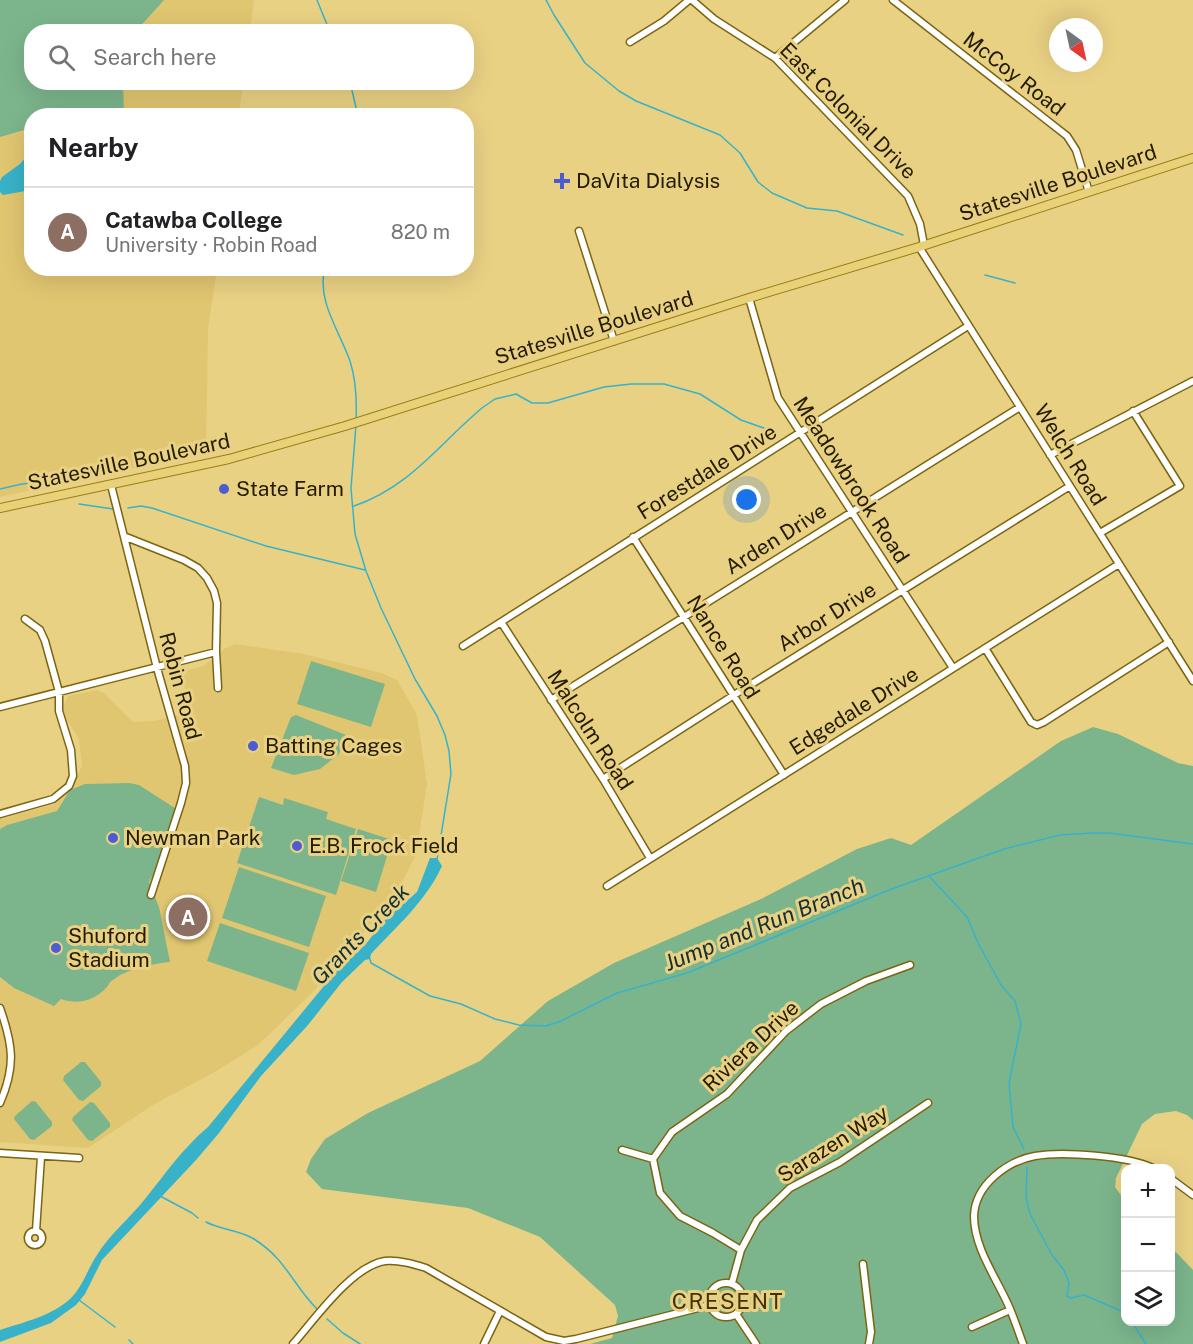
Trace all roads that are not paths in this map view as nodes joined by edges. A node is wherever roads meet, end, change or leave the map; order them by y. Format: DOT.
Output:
graph roads {
  1 [pos="691,0"];
  2 [pos="845,0"];
  3 [pos="893,0"];
  4 [pos="630,42"];
  5 [pos="775,58"];
  6 [pos="1193,158"];
  7 [pos="1089,192"];
  8 [pos="579,231"];
  9 [pos="922,246"];
  10 [pos="749,298"];
  11 [pos="968,326"];
  12 [pos="614,341"];
  13 [pos="1193,381"];
  14 [pos="1020,407"];
  15 [pos="1133,411"];
  16 [pos="801,432"];
  17 [pos="1050,455"];
  18 [pos="111,485"];
  19 [pos="1070,486"];
  20 [pos="0,508"];
  21 [pos="850,511"];
  22 [pos="1100,533"];
  23 [pos="126,537"];
  24 [pos="633,537"];
  25 [pos="1119,564"];
  26 [pos="902,590"];
  27 [pos="684,616"];
  28 [pos="25,619"];
  29 [pos="501,621"];
  30 [pos="1169,642"];
  31 [pos="463,646"];
  32 [pos="985,648"];
  33 [pos="216,652"];
  34 [pos="157,668"];
  35 [pos="953,668"];
  36 [pos="1193,681"];
  37 [pos="218,688"];
  38 [pos="59,692"];
  39 [pos="734,695"];
  40 [pos="550,700"];
  41 [pos="0,707"];
  42 [pos="784,775"];
  43 [pos="603,779"];
  44 [pos="0,814"];
  45 [pos="650,858"];
  46 [pos="607,886"];
  47 [pos="152,895"];
  48 [pos="910,965"];
  49 [pos="0,1008"];
  50 [pos="0,1103"];
  51 [pos="928,1103"];
  52 [pos="622,1150"];
  53 [pos="0,1153"];
  54 [pos="41,1157"];
  55 [pos="79,1158"];
  56 [pos="653,1159"];
  57 [pos="1141,1164"];
  58 [pos="1175,1182"];
  59 [pos="1193,1195"];
  60 [pos="36,1231"];
  61 [pos="741,1250"];
  62 [pos="863,1264"];
  63 [pos="732,1283"];
  64 [pos="710,1305"];
  65 [pos="1010,1310"];
  66 [pos="500,1311"];
  67 [pos="736,1314"];
  68 [pos="972,1327"];
  69 [pos="293,1344"];
  70 [pos="484,1344"];
  71 [pos="756,1344"];
  72 [pos="869,1344"];
  73 [pos="1023,1344"];
  1 -- 4 [label="street"];
  1 -- 5 [label="street, East Colonial Drive"];
  2 -- 5 [label="street"];
  3 -- 7 [label="street, McCoy Road"];
  5 -- 9 [label="street, East Colonial Drive"];
  6 -- 7 [label="main road, Statesville Boulevard"];
  7 -- 9 [label="main road, Statesville Boulevard"];
  8 -- 12 [label="street"];
  9 -- 10 [label="main road, Statesville Boulevard"];
  9 -- 11 [label="street, Welch Road"];
  10 -- 12 [label="main road, Statesville Boulevard"];
  10 -- 16 [label="street, Meadowbrook Road"];
  11 -- 14 [label="street, Welch Road"];
  11 -- 16 [label="street, Forestdale Drive"];
  12 -- 18 [label="main road, Statesville Boulevard"];
  13 -- 15 [label="street"];
  14 -- 17 [label="street, Welch Road"];
  14 -- 21 [label="street, Arden Drive"];
  15 -- 17 [label="street"];
  15 -- 22 [label="street"];
  16 -- 21 [label="street, Meadowbrook Road"];
  16 -- 24 [label="street, Forestdale Drive"];
  17 -- 19 [label="street, Welch Road"];
  18 -- 20 [label="main road, Statesville Boulevard"];
  18 -- 23 [label="street, Robin Road"];
  19 -- 22 [label="street, Welch Road"];
  19 -- 26 [label="street, Arbor Drive"];
  21 -- 26 [label="street, Meadowbrook Road"];
  21 -- 27 [label="street, Arden Drive"];
  22 -- 25 [label="street, Welch Road"];
  23 -- 33 [label="street"];
  23 -- 34 [label="street, Robin Road"];
  24 -- 27 [label="street, Nance Road"];
  24 -- 29 [label="street, Forestdale Drive"];
  25 -- 30 [label="street, Welch Road"];
  25 -- 32 [label="street, Edgedale Drive"];
  26 -- 35 [label="street, Meadowbrook Road"];
  26 -- 39 [label="street, Arbor Drive"];
  27 -- 39 [label="street, Nance Road"];
  27 -- 40 [label="street, Arden Drive"];
  28 -- 38 [label="street"];
  29 -- 31 [label="street, Forestdale Drive"];
  29 -- 40 [label="street, Malcolm Road"];
  30 -- 32 [label="street"];
  30 -- 36 [label="street, Welch Road"];
  32 -- 35 [label="street, Edgedale Drive"];
  33 -- 34 [label="street"];
  33 -- 37 [label="street"];
  34 -- 38 [label="street"];
  34 -- 47 [label="street, Robin Road"];
  35 -- 42 [label="street, Edgedale Drive"];
  38 -- 41 [label="street"];
  38 -- 44 [label="street"];
  39 -- 42 [label="street, Nance Road"];
  39 -- 43 [label="street, Arbor Drive"];
  40 -- 43 [label="street, Malcolm Road"];
  42 -- 45 [label="street, Edgedale Drive"];
  43 -- 45 [label="street, Malcolm Road"];
  45 -- 46 [label="street, Edgedale Drive"];
  48 -- 56 [label="street, Riviera Drive"];
  49 -- 50 [label="street"];
  51 -- 61 [label="street, Sarazen Way"];
  52 -- 56 [label="street"];
  53 -- 54 [label="street"];
  54 -- 55 [label="street"];
  54 -- 60 [label="street"];
  56 -- 61 [label="street"];
  57 -- 65 [label="street"];
  58 -- 59 [label="street"];
  61 -- 63 [label="street, Sarazen Way"];
  62 -- 72 [label="street"];
  63 -- 64 [label="street"];
  63 -- 67 [label="street"];
  64 -- 66 [label="street"];
  64 -- 67 [label="street"];
  65 -- 68 [label="street"];
  65 -- 73 [label="street"];
  66 -- 69 [label="street"];
  66 -- 70 [label="street"];
  67 -- 71 [label="street"];
}
